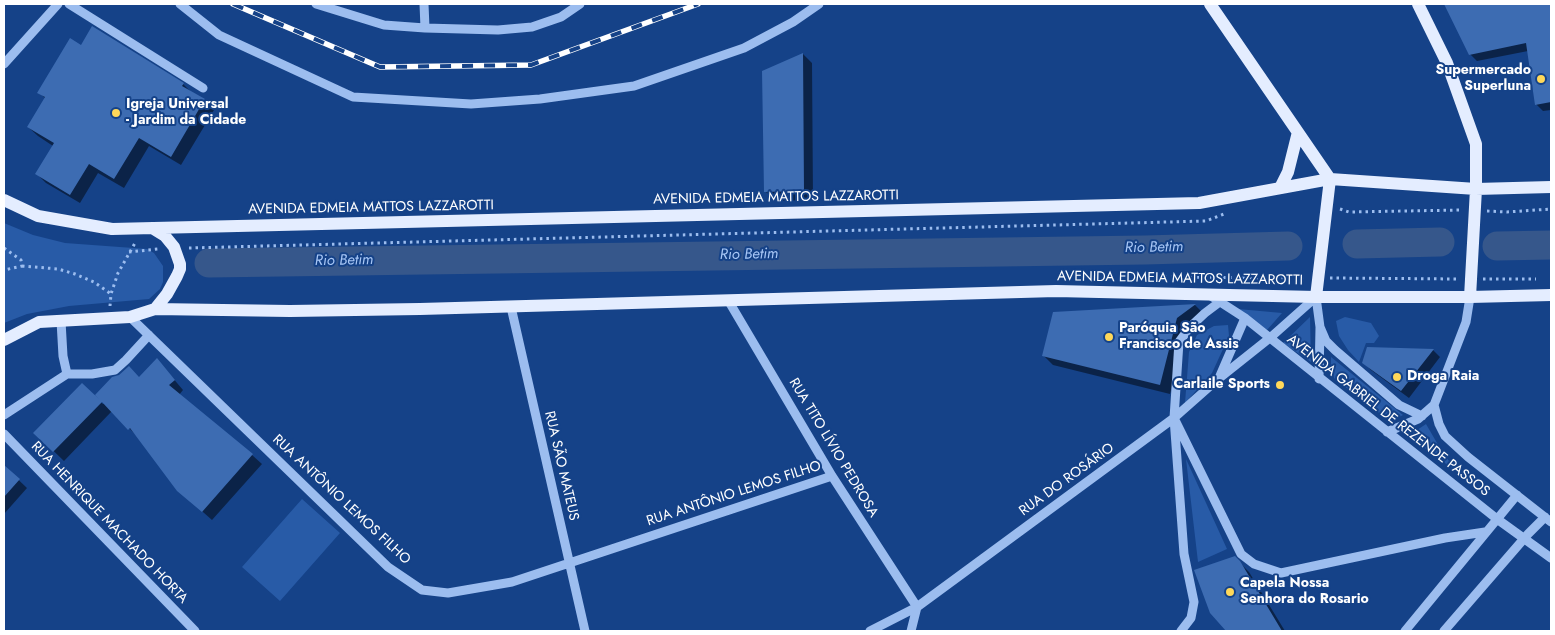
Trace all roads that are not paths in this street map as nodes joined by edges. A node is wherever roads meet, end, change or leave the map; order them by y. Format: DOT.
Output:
graph roads {
  1 [pos="58,4"];
  2 [pos="69,4"];
  3 [pos="180,4"];
  4 [pos="316,4"];
  5 [pos="424,4"];
  6 [pos="580,4"];
  7 [pos="818,4"];
  8 [pos="1210,4"];
  9 [pos="1418,4"];
  10 [pos="425,28"];
  11 [pos="4,64"];
  12 [pos="203,88"];
  13 [pos="1298,132"];
  14 [pos="1330,179"];
  15 [pos="1551,187"];
  16 [pos="1280,188"];
  17 [pos="1476,189"];
  18 [pos="4,200"];
  19 [pos="149,228"];
  20 [pos="1209,294"];
  21 [pos="1551,295"];
  22 [pos="1316,297"];
  23 [pos="1470,297"];
  24 [pos="728,300"];
  25 [pos="1221,301"];
  26 [pos="511,307"];
  27 [pos="155,309"];
  28 [pos="130,318"];
  29 [pos="1245,318"];
  30 [pos="61,321"];
  31 [pos="1320,327"];
  32 [pos="149,335"];
  33 [pos="1270,338"];
  34 [pos="4,340"];
  35 [pos="67,374"];
  36 [pos="1319,378"];
  37 [pos="1218,380"];
  38 [pos="1434,405"];
  39 [pos="4,416"];
  40 [pos="1422,416"];
  41 [pos="1174,418"];
  42 [pos="1387,432"];
  43 [pos="4,434"];
  44 [pos="832,476"];
  45 [pos="1517,495"];
  46 [pos="1497,519"];
  47 [pos="1548,520"];
  48 [pos="1485,532"];
  49 [pos="1524,538"];
  50 [pos="1551,558"];
  51 [pos="569,562"];
  52 [pos="917,607"];
  53 [pos="195,631"];
  54 [pos="585,631"];
  55 [pos="870,631"];
  56 [pos="911,631"];
  57 [pos="1181,631"];
  58 [pos="1405,631"];
  59 [pos="1444,631"];
  1 -- 11 [label="street"];
  2 -- 12 [label="street"];
  3 -- 7 [label="street"];
  4 -- 10 [label="street"];
  5 -- 10 [label="street"];
  6 -- 10 [label="street"];
  8 -- 13 [label="main road"];
  9 -- 17 [label="main road"];
  13 -- 14 [label="main road"];
  13 -- 16 [label="main road"];
  14 -- 16 [label="main road, AVENIDA EDMEIA MATTOS LAZZAROTTI"];
  14 -- 17 [label="main road, AVENIDA EDMEIA MATTOS LAZZAROTTI"];
  14 -- 22 [label="main road"];
  15 -- 17 [label="main road, AVENIDA EDMEIA MATTOS LAZZAROTTI"];
  16 -- 19 [label="main road, AVENIDA EDMEIA MATTOS LAZZAROTTI"];
  17 -- 23 [label="main road"];
  18 -- 19 [label="main road, AVENIDA EDMEIA MATTOS LAZZAROTTI"];
  19 -- 27 [label="main road"];
  20 -- 22 [label="main road, AVENIDA EDMEIA MATTOS LAZZAROTTI"];
  20 -- 24 [label="main road, AVENIDA EDMEIA MATTOS LAZZAROTTI"];
  20 -- 25 [label="street, AVENIDA GABRIEL DE REZENDE PASSOS"];
  21 -- 23 [label="main road, AVENIDA EDMEIA MATTOS LAZZAROTTI"];
  22 -- 23 [label="main road, AVENIDA EDMEIA MATTOS LAZZAROTTI"];
  22 -- 31 [label="street"];
  22 -- 33 [label="street, RUA DO ROSÁRIO"];
  23 -- 38 [label="street"];
  24 -- 26 [label="main road, AVENIDA EDMEIA MATTOS LAZZAROTTI"];
  24 -- 44 [label="street, RUA TITO LÍVIO PEDROSA"];
  25 -- 29 [label="street, AVENIDA GABRIEL DE REZENDE PASSOS"];
  25 -- 41 [label="street"];
  26 -- 27 [label="main road, AVENIDA EDMEIA MATTOS LAZZAROTTI"];
  26 -- 51 [label="street, RUA SÃO MATEUS"];
  27 -- 28 [label="main road, AVENIDA EDMEIA MATTOS LAZZAROTTI"];
  28 -- 30 [label="main road, AVENIDA EDMEIA MATTOS LAZZAROTTI"];
  28 -- 32 [label="street, RUA ANTÔNIO LEMOS FILHO"];
  29 -- 33 [label="street, AVENIDA GABRIEL DE REZENDE PASSOS"];
  29 -- 37 [label="street"];
  30 -- 34 [label="main road, AVENIDA EDMEIA MATTOS LAZZAROTTI"];
  30 -- 35 [label="street"];
  31 -- 36 [label="street"];
  31 -- 40 [label="street, AVENIDA GABRIEL DE REZENDE PASSOS"];
  32 -- 35 [label="street"];
  32 -- 51 [label="street, RUA ANTÔNIO LEMOS FILHO"];
  33 -- 36 [label="street, AVENIDA GABRIEL DE REZENDE PASSOS"];
  33 -- 37 [label="street, RUA DO ROSÁRIO"];
  35 -- 39 [label="street"];
  36 -- 42 [label="street, AVENIDA GABRIEL DE REZENDE PASSOS"];
  37 -- 41 [label="street, RUA DO ROSÁRIO"];
  38 -- 40 [label="street"];
  38 -- 45 [label="street, AVENIDA GABRIEL DE REZENDE PASSOS"];
  40 -- 42 [label="street"];
  41 -- 48 [label="street"];
  41 -- 52 [label="street, RUA DO ROSÁRIO"];
  41 -- 57 [label="street"];
  42 -- 46 [label="street, AVENIDA GABRIEL DE REZENDE PASSOS"];
  43 -- 53 [label="street, RUA HENRIQUE MACHADO HORTA"];
  44 -- 51 [label="street, RUA ANTÔNIO LEMOS FILHO"];
  44 -- 52 [label="street, RUA TITO LÍVIO PEDROSA"];
  45 -- 46 [label="street"];
  45 -- 47 [label="street, AVENIDA GABRIEL DE REZENDE PASSOS"];
  46 -- 48 [label="street"];
  46 -- 49 [label="street, AVENIDA GABRIEL DE REZENDE PASSOS"];
  47 -- 49 [label="street"];
  48 -- 58 [label="street"];
  49 -- 50 [label="street, AVENIDA GABRIEL DE REZENDE PASSOS"];
  49 -- 59 [label="street"];
  51 -- 54 [label="street, RUA SÃO MATEUS"];
  52 -- 55 [label="street, RUA DO ROSÁRIO"];
  52 -- 56 [label="street"];
}
